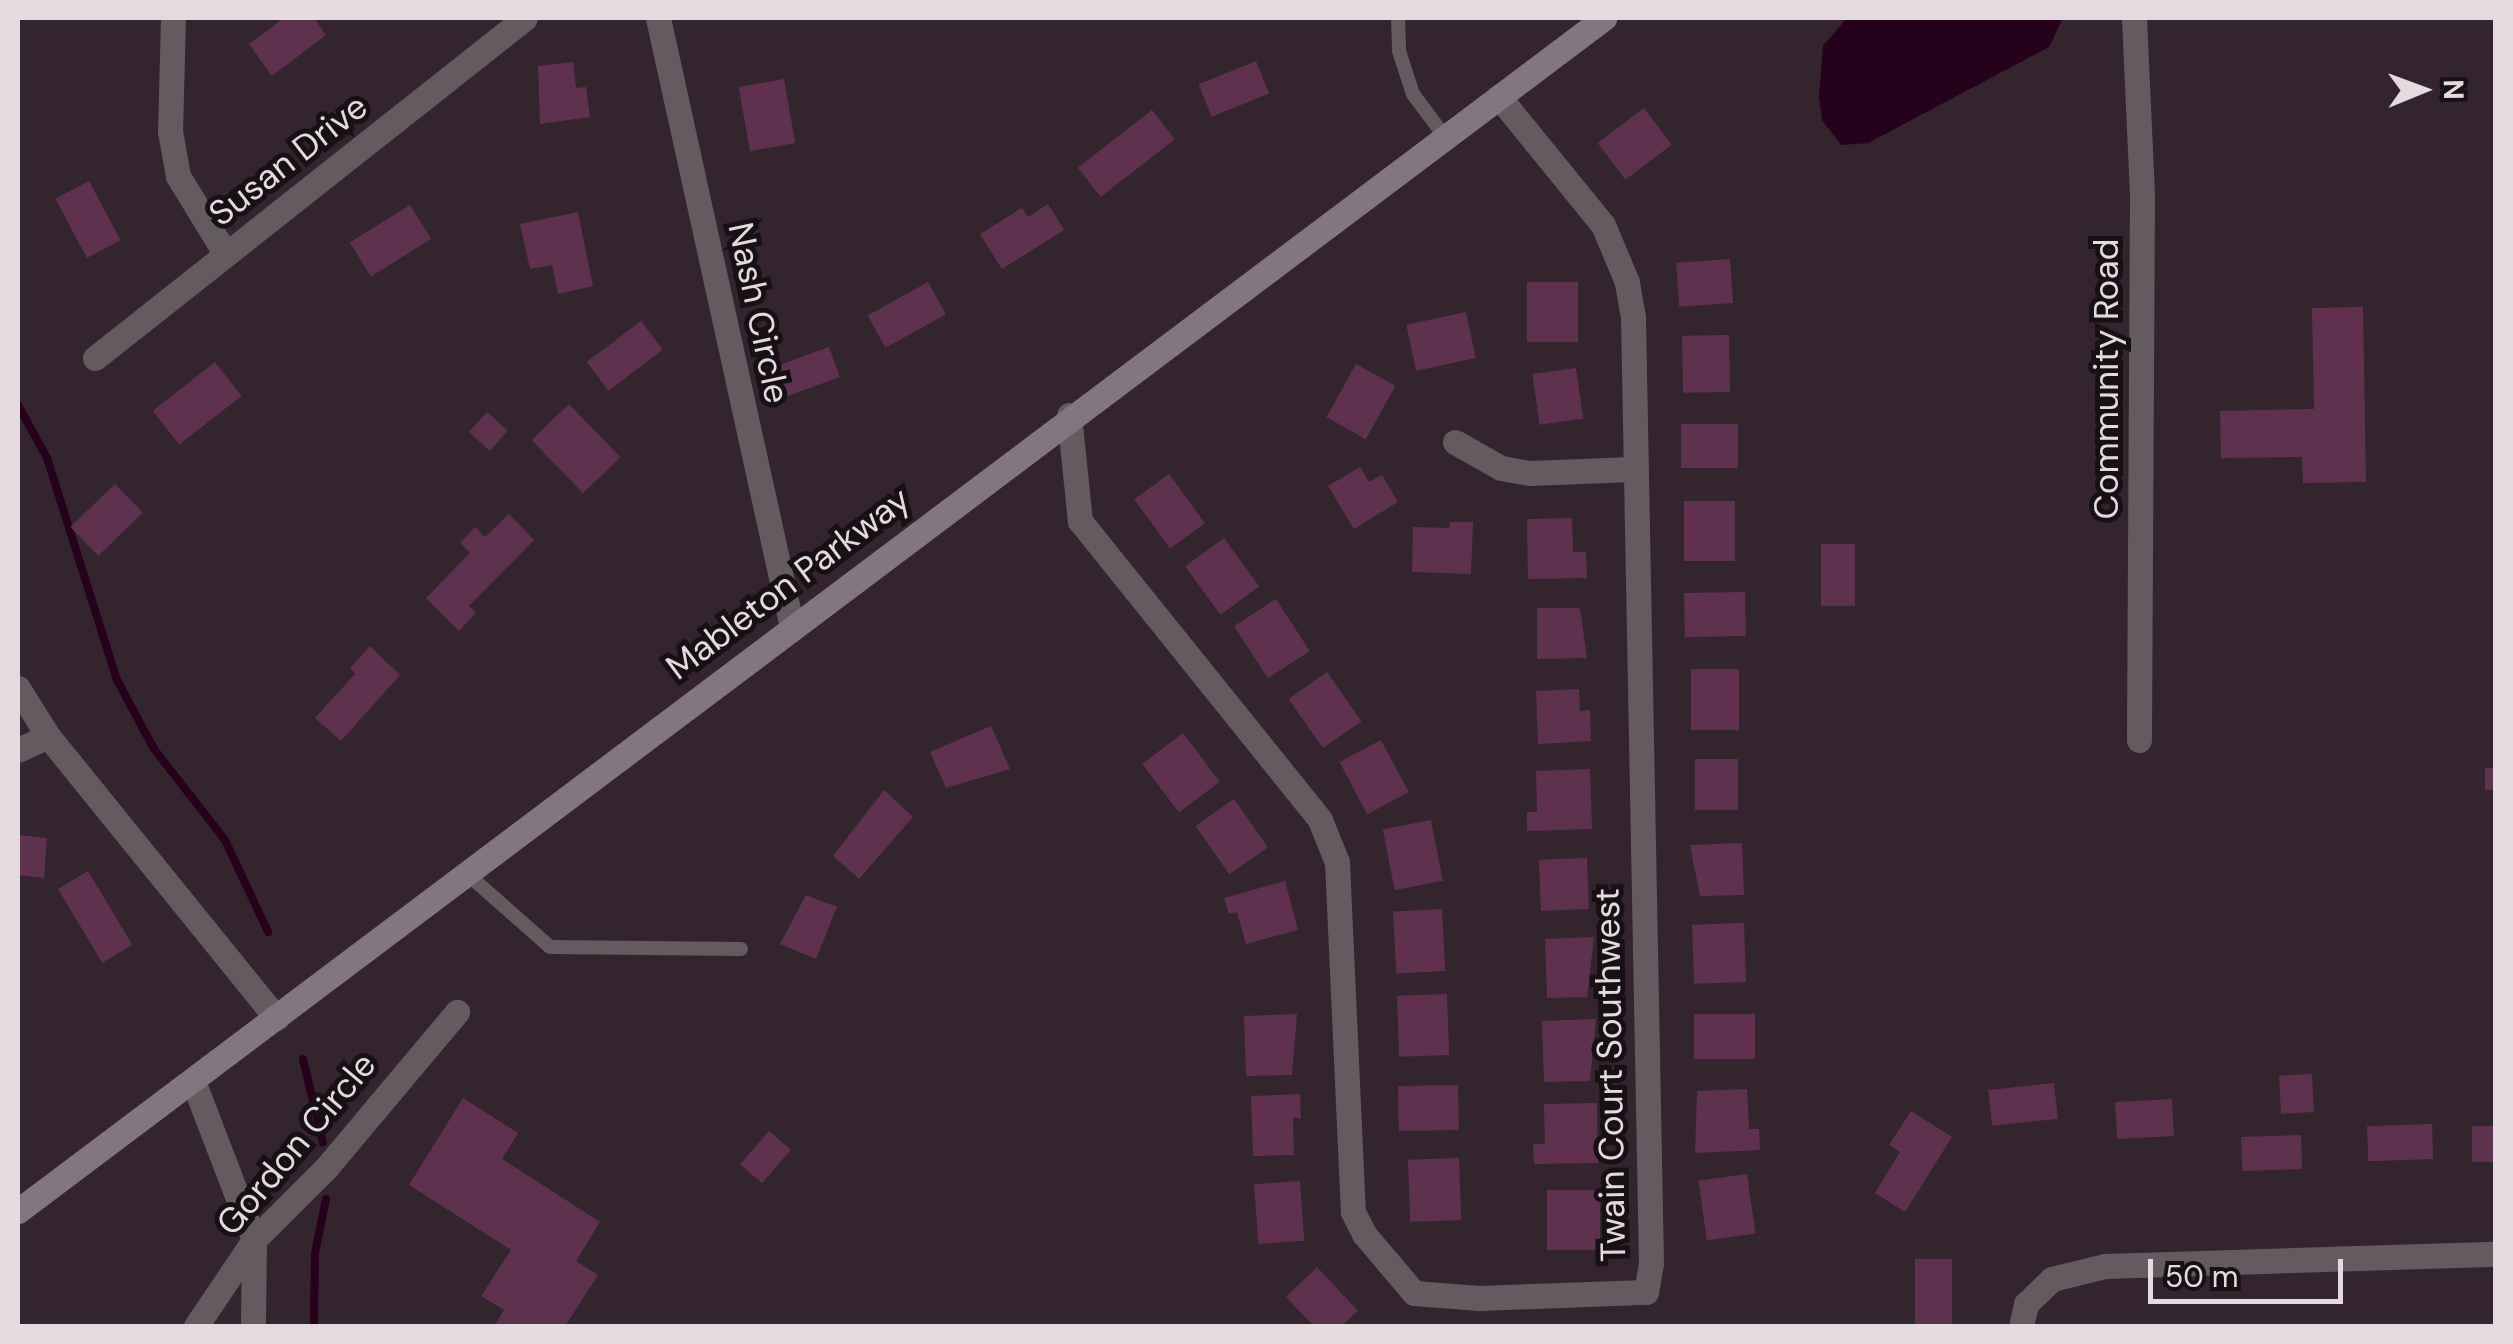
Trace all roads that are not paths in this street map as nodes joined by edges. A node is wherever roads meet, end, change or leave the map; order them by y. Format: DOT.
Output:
graph roads {
  1 [pos="173,18"];
  2 [pos="525,18"];
  3 [pos="658,18"];
  4 [pos="1398,18"];
  5 [pos="1604,18"];
  6 [pos="2134,18"];
  7 [pos="1499,97"];
  8 [pos="1446,137"];
  9 [pos="225,254"];
  10 [pos="95,358"];
  11 [pos="1069,415"];
  12 [pos="1454,442"];
  13 [pos="1632,470"];
  14 [pos="791,623"];
  15 [pos="18,688"];
  16 [pos="48,736"];
  17 [pos="2139,740"];
  18 [pos="18,750"];
  19 [pos="464,872"];
  20 [pos="741,949"];
  21 [pos="456,1012"];
  22 [pos="276,1018"];
  23 [pos="192,1082"];
  24 [pos="18,1210"];
  25 [pos="254,1240"];
  26 [pos="2496,1254"];
  27 [pos="196,1326"];
  28 [pos="252,1326"];
  29 [pos="2021,1326"];
  1 -- 9 [label="street"];
  2 -- 9 [label="street, Susan Drive"];
  3 -- 14 [label="street, Nash Circle"];
  4 -- 8 [label="lane"];
  5 -- 7 [label="main road, Mableton Parkway"];
  6 -- 17 [label="street, Community Road"];
  7 -- 8 [label="main road, Mableton Parkway"];
  7 -- 13 [label="street, Twain Court Southwest"];
  8 -- 11 [label="main road, Mableton Parkway"];
  9 -- 10 [label="street, Susan Drive"];
  11 -- 13 [label="street, Twain Court Southwest"];
  11 -- 14 [label="main road, Mableton Parkway"];
  12 -- 13 [label="street"];
  14 -- 19 [label="main road, Mableton Parkway"];
  15 -- 16 [label="street"];
  16 -- 18 [label="street"];
  16 -- 22 [label="street"];
  19 -- 20 [label="lane"];
  19 -- 22 [label="main road, Mableton Parkway"];
  21 -- 25 [label="street, Gordon Circle"];
  22 -- 23 [label="main road, Mableton Parkway"];
  23 -- 24 [label="main road, Mableton Parkway"];
  23 -- 25 [label="street"];
  25 -- 27 [label="street, Gordon Circle"];
  25 -- 28 [label="street"];
  26 -- 29 [label="street"];
}
